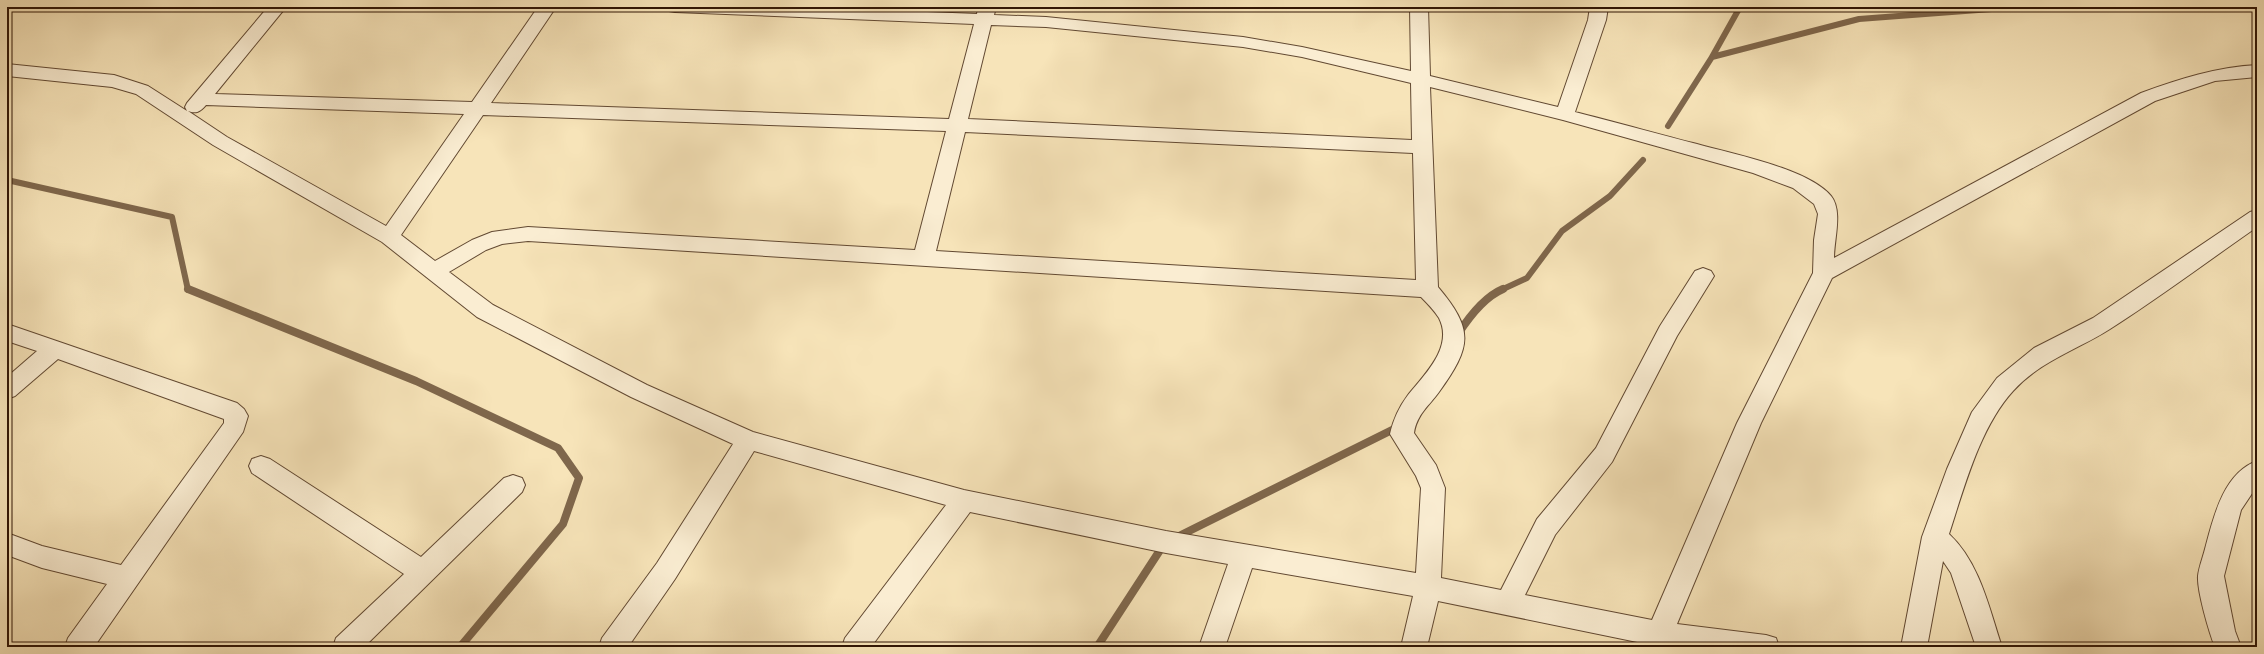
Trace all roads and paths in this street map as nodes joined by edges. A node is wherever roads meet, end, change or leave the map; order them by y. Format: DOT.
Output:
graph roads {
  1 [pos="277,7"];
  2 [pos="547,7"];
  3 [pos="675,7"];
  4 [pos="1419,7"];
  5 [pos="1599,7"];
  6 [pos="985,13"];
  7 [pos="7,70"];
  8 [pos="2257,71"];
  9 [pos="1420,79"];
  10 [pos="202,99"];
  11 [pos="479,108"];
  12 [pos="1565,115"];
  13 [pos="185,116"];
  14 [pos="957,125"];
  15 [pos="1422,147"];
  16 [pos="2257,217"];
  17 [pos="389,237"];
  18 [pos="924,257"];
  19 [pos="434,271"];
  20 [pos="1824,273"];
  21 [pos="1703,276"];
  22 [pos="1427,289"];
  23 [pos="7,332"];
  24 [pos="55,349"];
  25 [pos="7,390"];
  26 [pos="748,440"];
  27 [pos="262,466"];
  28 [pos="2257,471"];
  29 [pos="513,485"];
  30 [pos="964,500"];
  31 [pos="1935,537"];
  32 [pos="7,544"];
  33 [pos="1244,554"];
  34 [pos="424,573"];
  35 [pos="127,578"];
  36 [pos="1428,587"];
  37 [pos="1506,604"];
  38 [pos="1656,640"];
  39 [pos="78,647"];
  40 [pos="346,647"];
  41 [pos="612,647"];
  42 [pos="855,647"];
  43 [pos="1212,647"];
  44 [pos="1414,647"];
  45 [pos="1766,647"];
  46 [pos="1914,647"];
  47 [pos="1989,647"];
  48 [pos="2228,647"];
  1 -- 10 [label="street"];
  2 -- 11 [label="street"];
  3 -- 6 [label="street"];
  4 -- 9 [label="street"];
  5 -- 12 [label="street"];
  6 -- 9 [label="street"];
  6 -- 14 [label="street"];
  7 -- 13 [label="street"];
  8 -- 20 [label="street"];
  9 -- 12 [label="street"];
  9 -- 15 [label="street"];
  10 -- 11 [label="street"];
  10 -- 13 [label="street"];
  11 -- 14 [label="street"];
  11 -- 17 [label="street"];
  12 -- 20 [label="street"];
  13 -- 17 [label="street"];
  14 -- 15 [label="street"];
  14 -- 18 [label="street"];
  15 -- 22 [label="street"];
  16 -- 31 [label="street"];
  17 -- 19 [label="street"];
  18 -- 19 [label="street"];
  18 -- 22 [label="street"];
  19 -- 26 [label="street"];
  20 -- 38 [label="street"];
  21 -- 37 [label="street"];
  22 -- 36 [label="street"];
  23 -- 24 [label="street"];
  24 -- 25 [label="street"];
  24 -- 35 [label="street"];
  26 -- 30 [label="street"];
  26 -- 41 [label="street"];
  27 -- 34 [label="street"];
  28 -- 48 [label="street"];
  29 -- 34 [label="street"];
  30 -- 33 [label="street"];
  30 -- 42 [label="street"];
  31 -- 46 [label="street"];
  31 -- 47 [label="street"];
  32 -- 35 [label="street"];
  33 -- 36 [label="street"];
  33 -- 43 [label="street"];
  34 -- 40 [label="street"];
  35 -- 39 [label="street"];
  36 -- 37 [label="street"];
  36 -- 44 [label="street"];
  37 -- 38 [label="street"];
  38 -- 45 [label="street"];
}
